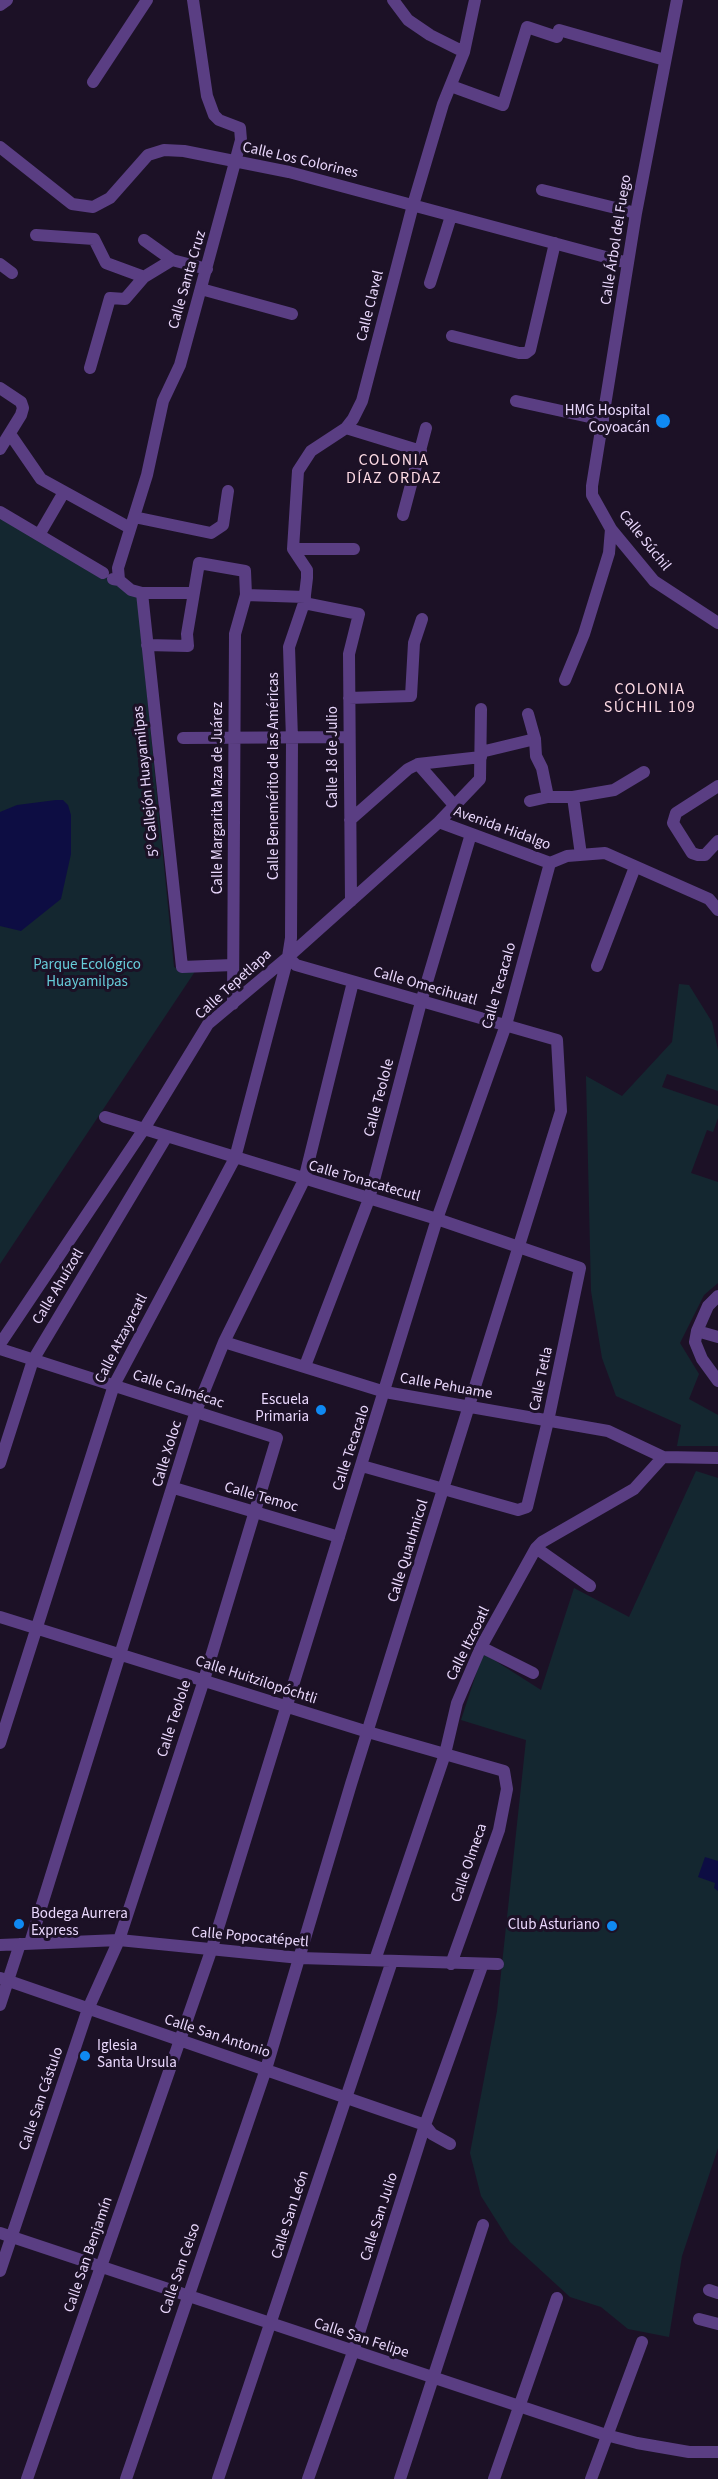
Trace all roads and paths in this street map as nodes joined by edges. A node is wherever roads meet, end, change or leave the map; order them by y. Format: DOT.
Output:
graph roads {
  1 [pos="7,0"];
  2 [pos="147,0"];
  3 [pos="193,0"];
  4 [pos="393,0"];
  5 [pos="475,0"];
  6 [pos="677,0"];
  7 [pos="0,5"];
  8 [pos="464,52"];
  9 [pos="665,60"];
  10 [pos="93,82"];
  11 [pos="452,86"];
  12 [pos="0,147"];
  13 [pos="236,161"];
  14 [pos="542,190"];
  15 [pos="413,205"];
  16 [pos="636,213"];
  17 [pos="451,216"];
  18 [pos="36,235"];
  19 [pos="144,240"];
  20 [pos="555,243"];
  21 [pos="172,260"];
  22 [pos="628,262"];
  23 [pos="0,264"];
  24 [pos="207,269"];
  25 [pos="12,273"];
  26 [pos="144,277"];
  27 [pos="430,283"];
  28 [pos="201,289"];
  29 [pos="292,314"];
  30 [pos="453,336"];
  31 [pos="90,368"];
  32 [pos="0,388"];
  33 [pos="516,401"];
  34 [pos="603,420"];
  35 [pos="346,428"];
  36 [pos="426,428"];
  37 [pos="10,434"];
  38 [pos="0,449"];
  39 [pos="421,451"];
  40 [pos="592,486"];
  41 [pos="228,491"];
  42 [pos="64,492"];
  43 [pos="0,512"];
  44 [pos="403,515"];
  45 [pos="132,523"];
  46 [pos="611,529"];
  47 [pos="39,535"];
  48 [pos="293,549"];
  49 [pos="354,549"];
  50 [pos="111,578"];
  51 [pos="142,593"];
  52 [pos="194,593"];
  53 [pos="246,595"];
  54 [pos="304,600"];
  55 [pos="422,619"];
  56 [pos="718,623"];
  57 [pos="147,645"];
  58 [pos="566,680"];
  59 [pos="349,698"];
  60 [pos="481,709"];
  61 [pos="528,714"];
  62 [pos="349,737"];
  63 [pos="183,738"];
  64 [pos="235,739"];
  65 [pos="292,739"];
  66 [pos="535,739"];
  67 [pos="481,754"];
  68 [pos="418,764"];
  69 [pos="644,772"];
  70 [pos="718,786"];
  71 [pos="548,797"];
  72 [pos="573,797"];
  73 [pos="530,801"];
  74 [pos="454,805"];
  75 [pos="350,820"];
  76 [pos="439,822"];
  77 [pos="471,834"];
  78 [pos="718,841"];
  79 [pos="581,855"];
  80 [pos="550,863"];
  81 [pos="635,867"];
  82 [pos="351,901"];
  83 [pos="718,910"];
  84 [pos="288,957"];
  85 [pos="233,965"];
  86 [pos="597,966"];
  87 [pos="353,982"];
  88 [pos="421,1002"];
  89 [pos="233,1004"];
  90 [pos="506,1026"];
  91 [pos="557,1040"];
  92 [pos="105,1117"];
  93 [pos="144,1129"];
  94 [pos="167,1136"];
  95 [pos="235,1158"];
  96 [pos="304,1180"];
  97 [pos="369,1198"];
  98 [pos="437,1220"];
  99 [pos="520,1246"];
  100 [pos="575,1264"];
  101 [pos="718,1296"];
  102 [pos="697,1330"];
  103 [pos="718,1336"];
  104 [pos="224,1342"];
  105 [pos="0,1344"];
  106 [pos="0,1349"];
  107 [pos="33,1360"];
  108 [pos="305,1366"];
  109 [pos="718,1382"];
  110 [pos="114,1385"];
  111 [pos="385,1392"];
  112 [pos="469,1406"];
  113 [pos="196,1411"];
  114 [pos="548,1421"];
  115 [pos="277,1438"];
  116 [pos="663,1457"];
  117 [pos="718,1458"];
  118 [pos="0,1463"];
  119 [pos="362,1466"];
  120 [pos="174,1488"];
  121 [pos="444,1489"];
  122 [pos="255,1511"];
  123 [pos="339,1537"];
  124 [pos="536,1548"];
  125 [pos="590,1586"];
  126 [pos="0,1617"];
  127 [pos="37,1628"];
  128 [pos="481,1647"];
  129 [pos="120,1653"];
  130 [pos="533,1672"];
  131 [pos="204,1680"];
  132 [pos="286,1706"];
  133 [pos="368,1732"];
  134 [pos="0,1743"];
  135 [pos="445,1754"];
  136 [pos="504,1771"];
  137 [pos="119,1940"];
  138 [pos="25,1943"];
  139 [pos="0,1945"];
  140 [pos="211,1951"];
  141 [pos="300,1958"];
  142 [pos="375,1960"];
  143 [pos="392,1961"];
  144 [pos="451,1964"];
  145 [pos="498,1965"];
  146 [pos="482,1966"];
  147 [pos="4,1979"];
  148 [pos="0,2005"];
  149 [pos="88,2009"];
  150 [pos="178,2041"];
  151 [pos="266,2069"];
  152 [pos="346,2096"];
  153 [pos="425,2125"];
  154 [pos="450,2144"];
  155 [pos="483,2225"];
  156 [pos="5,2235"];
  157 [pos="101,2267"];
  158 [pos="0,2271"];
  159 [pos="187,2296"];
  160 [pos="557,2298"];
  161 [pos="699,2319"];
  162 [pos="270,2324"];
  163 [pos="718,2324"];
  164 [pos="642,2342"];
  165 [pos="353,2352"];
  166 [pos="434,2378"];
  167 [pos="519,2406"];
  168 [pos="606,2435"];
  169 [pos="718,2452"];
  170 [pos="27,2479"];
  171 [pos="126,2479"];
  172 [pos="219,2479"];
  173 [pos="308,2479"];
  174 [pos="400,2479"];
  175 [pos="494,2479"];
  176 [pos="591,2479"];
  1 -- 7 [label="street"];
  2 -- 10 [label="street"];
  3 -- 13 [label="street, Calle Santa Cruz"];
  4 -- 8 [label="street"];
  5 -- 8 [label="street, Calle Clavel"];
  6 -- 9 [label="street, Calle Árbol del Fuego"];
  8 -- 11 [label="street, Calle Clavel"];
  9 -- 11 [label="street"];
  9 -- 16 [label="street, Calle Árbol del Fuego"];
  11 -- 15 [label="street, Calle Clavel"];
  12 -- 13 [label="street, Calle Los Colorines"];
  13 -- 15 [label="street, Calle Los Colorines"];
  13 -- 24 [label="street, Calle Santa Cruz"];
  14 -- 16 [label="street"];
  15 -- 17 [label="street, Calle Los Colorines"];
  15 -- 35 [label="street, Calle Clavel"];
  16 -- 22 [label="street, Calle Árbol del Fuego"];
  17 -- 20 [label="street, Calle Los Colorines"];
  17 -- 27 [label="street"];
  18 -- 26 [label="street"];
  19 -- 21 [label="street"];
  20 -- 22 [label="street, Calle Los Colorines"];
  20 -- 30 [label="street"];
  21 -- 24 [label="street"];
  21 -- 26 [label="street"];
  22 -- 34 [label="street, Calle Árbol del Fuego"];
  23 -- 25 [label="street"];
  24 -- 28 [label="street, Calle Santa Cruz"];
  26 -- 31 [label="street"];
  28 -- 29 [label="street"];
  28 -- 45 [label="street, Calle Santa Cruz"];
  32 -- 37 [label="street"];
  33 -- 34 [label="street"];
  34 -- 40 [label="street, Calle Árbol del Fuego"];
  35 -- 39 [label="street"];
  35 -- 48 [label="street, Calle Clavel"];
  36 -- 39 [label="street"];
  37 -- 38 [label="street"];
  37 -- 42 [label="street"];
  39 -- 44 [label="street"];
  40 -- 46 [label="street, Calle Súchil"];
  41 -- 45 [label="street"];
  42 -- 45 [label="street"];
  42 -- 47 [label="street"];
  43 -- 47 [label="street"];
  45 -- 50 [label="street, Calle Santa Cruz"];
  46 -- 56 [label="street, Calle Súchil"];
  46 -- 58 [label="street"];
  47 -- 50 [label="street"];
  48 -- 49 [label="street"];
  48 -- 54 [label="street, Calle Clavel"];
  50 -- 51 [label="street"];
  51 -- 52 [label="street"];
  51 -- 57 [label="street, 5º Callejón Huayamilpas"];
  52 -- 53 [label="street"];
  52 -- 57 [label="street"];
  53 -- 54 [label="street"];
  53 -- 64 [label="street, Calle Margarita Maza de Juárez"];
  54 -- 59 [label="street, Calle 18 de Julio"];
  54 -- 65 [label="street, Calle Benemérito de las Américas"];
  55 -- 59 [label="street"];
  57 -- 85 [label="street, 5º Callejón Huayamilpas"];
  59 -- 62 [label="street, Calle 18 de Julio"];
  60 -- 67 [label="street, Calle Tepetlapa"];
  61 -- 66 [label="street"];
  62 -- 65 [label="street"];
  62 -- 75 [label="street, Calle 18 de Julio"];
  63 -- 64 [label="street"];
  64 -- 65 [label="street"];
  64 -- 85 [label="street, Calle Margarita Maza de Juárez"];
  65 -- 84 [label="street, Calle Benemérito de las Américas"];
  66 -- 67 [label="street"];
  66 -- 71 [label="street"];
  67 -- 68 [label="street"];
  67 -- 74 [label="street, Calle Tepetlapa"];
  68 -- 74 [label="street"];
  68 -- 75 [label="street"];
  69 -- 72 [label="street"];
  70 -- 78 [label="street"];
  71 -- 72 [label="street"];
  71 -- 73 [label="street"];
  72 -- 79 [label="street"];
  74 -- 76 [label="street, Calle Tepetlapa"];
  75 -- 82 [label="street, Calle 18 de Julio"];
  76 -- 77 [label="street, Avenida Hidalgo"];
  76 -- 82 [label="street, Calle Tepetlapa"];
  77 -- 80 [label="street, Avenida Hidalgo"];
  77 -- 88 [label="street, Calle Teolole"];
  79 -- 80 [label="street, Avenida Hidalgo"];
  79 -- 81 [label="street, Avenida Hidalgo"];
  80 -- 90 [label="street, Calle Tecacalo"];
  81 -- 83 [label="street, Avenida Hidalgo"];
  81 -- 86 [label="street"];
  82 -- 84 [label="street, Calle Tepetlapa"];
  84 -- 87 [label="street, Calle Omecihuatl"];
  84 -- 89 [label="street, Calle Tepetlapa"];
  84 -- 95 [label="street, Calle Atzayacatl"];
  85 -- 89 [label="street, Calle Margarita Maza de Juárez"];
  87 -- 88 [label="street, Calle Omecihuatl"];
  87 -- 96 [label="street, Calle Xoloc"];
  88 -- 90 [label="street, Calle Omecihuatl"];
  88 -- 97 [label="street, Calle Teolole"];
  89 -- 93 [label="street, Calle Tepetlapa"];
  90 -- 91 [label="street, Calle Omecihuatl"];
  90 -- 98 [label="street, Calle Tecacalo"];
  91 -- 99 [label="street, Calle Quauhnicol"];
  92 -- 93 [label="street, Calle Tonacatecutl"];
  93 -- 94 [label="street, Calle Tonacatecutl"];
  93 -- 105 [label="street, Calle Tepetlapa"];
  94 -- 95 [label="street, Calle Tonacatecutl"];
  94 -- 107 [label="street, Calle Ahuízotl"];
  95 -- 96 [label="street, Calle Tonacatecutl"];
  95 -- 110 [label="street, Calle Atzayacatl"];
  96 -- 97 [label="street, Calle Tonacatecutl"];
  96 -- 104 [label="street, Calle Xoloc"];
  97 -- 98 [label="street, Calle Tonacatecutl"];
  97 -- 108 [label="street, Calle Teolole"];
  98 -- 99 [label="street, Calle Tonacatecutl"];
  98 -- 111 [label="street, Calle Tecacalo"];
  99 -- 100 [label="street, Calle Tonacatecutl"];
  99 -- 112 [label="street, Calle Quauhnicol"];
  100 -- 114 [label="street, Calle Tetla"];
  101 -- 102 [label="street"];
  102 -- 103 [label="street"];
  102 -- 109 [label="street"];
  104 -- 108 [label="street, Calle Pehuame"];
  104 -- 113 [label="street, Calle Xoloc"];
  106 -- 107 [label="street, Calle Calmécac"];
  107 -- 110 [label="street, Calle Calmécac"];
  107 -- 118 [label="street, Calle Ahuízotl"];
  108 -- 111 [label="street, Calle Pehuame"];
  110 -- 113 [label="street, Calle Calmécac"];
  110 -- 127 [label="street, Calle Atzayacatl"];
  111 -- 112 [label="street, Calle Pehuame"];
  111 -- 119 [label="street, Calle Tecacalo"];
  112 -- 114 [label="street, Calle Pehuame"];
  112 -- 121 [label="street, Calle Quauhnicol"];
  113 -- 115 [label="street, Calle Calmécac"];
  113 -- 120 [label="street, Calle Xoloc"];
  114 -- 116 [label="street, Calle Pehuame"];
  114 -- 121 [label="street, Calle Tetla"];
  115 -- 122 [label="street, Calle Teolole"];
  116 -- 117 [label="street"];
  116 -- 124 [label="street, Calle Itzcoatl"];
  119 -- 121 [label="street"];
  119 -- 123 [label="street, Calle Tecacalo"];
  120 -- 122 [label="street, Calle Temoc"];
  120 -- 129 [label="street, Calle Xoloc"];
  121 -- 133 [label="street, Calle Quauhnicol"];
  122 -- 123 [label="street, Calle Temoc"];
  122 -- 131 [label="street, Calle Teolole"];
  123 -- 132 [label="street, Calle Tecacalo"];
  124 -- 125 [label="street"];
  124 -- 128 [label="street, Calle Itzcoatl"];
  126 -- 127 [label="street, Calle Huitzilopóchtli"];
  127 -- 129 [label="street, Calle Huitzilopóchtli"];
  127 -- 134 [label="street, Calle Atzayacatl"];
  128 -- 130 [label="street"];
  128 -- 135 [label="street, Calle Itzcoatl"];
  129 -- 131 [label="street, Calle Huitzilopóchtli"];
  129 -- 138 [label="street, Calle Xoloc"];
  131 -- 132 [label="street, Calle Huitzilopóchtli"];
  131 -- 137 [label="street, Calle Teolole"];
  132 -- 133 [label="street, Calle Huitzilopóchtli"];
  132 -- 140 [label="street, Calle Tecacalo"];
  133 -- 135 [label="street, Calle Huitzilopóchtli"];
  133 -- 141 [label="street, Calle Quauhnicol"];
  135 -- 136 [label="street, Calle Huitzilopóchtli"];
  135 -- 142 [label="street, Calle Itzcoatl"];
  136 -- 144 [label="street, Calle Olmeca"];
  137 -- 138 [label="street, Calle Popocatépetl"];
  137 -- 140 [label="street, Calle Popocatépetl"];
  137 -- 149 [label="street, Calle San Cástulo"];
  138 -- 139 [label="street, Calle Popocatépetl"];
  138 -- 147 [label="street, Calle Xoloc"];
  140 -- 141 [label="street, Calle Popocatépetl"];
  140 -- 150 [label="street, Calle Tecacalo"];
  141 -- 142 [label="street, Calle Popocatépetl"];
  141 -- 151 [label="street, Calle Quauhnicol"];
  142 -- 143 [label="street, Calle Popocatépetl"];
  143 -- 144 [label="street, Calle Popocatépetl"];
  143 -- 152 [label="street, Calle San León"];
  144 -- 146 [label="street, Calle Popocatépetl"];
  145 -- 146 [label="street, Calle Popocatépetl"];
  146 -- 153 [label="street, Calle San Julio"];
  147 -- 148 [label="street, Calle Xoloc"];
  147 -- 149 [label="street, Calle San Antonio"];
  149 -- 150 [label="street, Calle San Antonio"];
  149 -- 156 [label="street, Calle San Cástulo"];
  150 -- 151 [label="street, Calle San Antonio"];
  150 -- 157 [label="street, Calle San Benjamín"];
  151 -- 152 [label="street, Calle San Antonio"];
  151 -- 159 [label="street, Calle San Celso"];
  152 -- 153 [label="street, Calle San Antonio"];
  152 -- 162 [label="street, Calle San León"];
  153 -- 154 [label="street, Calle San Antonio"];
  153 -- 165 [label="street, Calle San Julio"];
  155 -- 166 [label="street"];
  156 -- 157 [label="street, Calle San Felipe"];
  156 -- 158 [label="street, Calle San Cástulo"];
  157 -- 159 [label="street, Calle San Felipe"];
  157 -- 170 [label="street, Calle San Benjamín"];
  159 -- 162 [label="street, Calle San Felipe"];
  159 -- 171 [label="street, Calle San Celso"];
  160 -- 167 [label="street"];
  161 -- 163 [label="street"];
  162 -- 165 [label="street, Calle San Felipe"];
  162 -- 172 [label="street, Calle San León"];
  164 -- 168 [label="street"];
  165 -- 166 [label="street, Calle San Felipe"];
  165 -- 173 [label="street, Calle San Julio"];
  166 -- 167 [label="street, Calle San Felipe"];
  166 -- 174 [label="street"];
  167 -- 168 [label="street, Calle San Felipe"];
  167 -- 175 [label="street"];
  168 -- 169 [label="street, Calle San Felipe"];
  168 -- 176 [label="street"];
}
